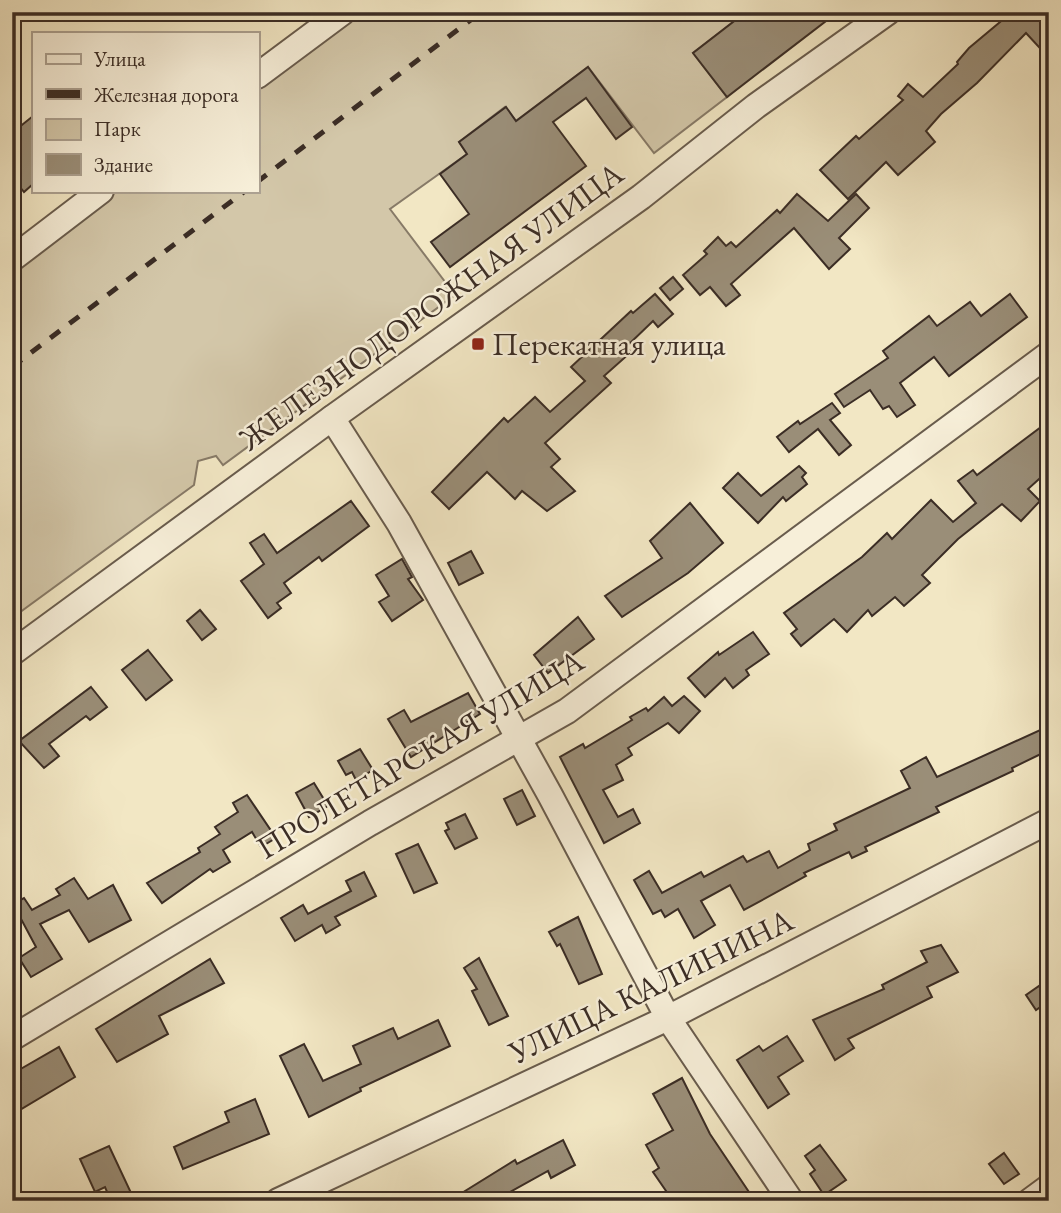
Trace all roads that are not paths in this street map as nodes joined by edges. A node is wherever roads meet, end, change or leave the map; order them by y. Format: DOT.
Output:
graph roads {
  1 [pos="343,12"];
  2 [pos="888,12"];
  3 [pos="259,75"];
  4 [pos="100,192"];
  5 [pos="12,259"];
  6 [pos="1049,354"];
  7 [pos="332,418"];
  8 [pos="12,653"];
  9 [pos="517,737"];
  10 [pos="1049,821"];
  11 [pos="668,1018"];
  12 [pos="12,1038"];
  13 [pos="1049,1187"];
  14 [pos="278,1201"];
  15 [pos="791,1201"];
  16 [pos="1030,1201"];
  1 -- 3 [label="street"];
  2 -- 7 [label="street, ЖЕЛЕЗНОДОРОЖНАЯ УЛИЦА"];
  4 -- 5 [label="street"];
  6 -- 9 [label="street, ПРОЛЕТАРСКАЯ УЛИЦА"];
  7 -- 8 [label="street, ЖЕЛЕЗНОДОРОЖНАЯ УЛИЦА"];
  7 -- 9 [label="street"];
  9 -- 11 [label="street"];
  9 -- 12 [label="street, ПРОЛЕТАРСКАЯ УЛИЦА"];
  10 -- 11 [label="street, УЛИЦА КАЛИНИНА"];
  11 -- 14 [label="street, УЛИЦА КАЛИНИНА"];
  11 -- 15 [label="street"];
  13 -- 16 [label="street"];
}
